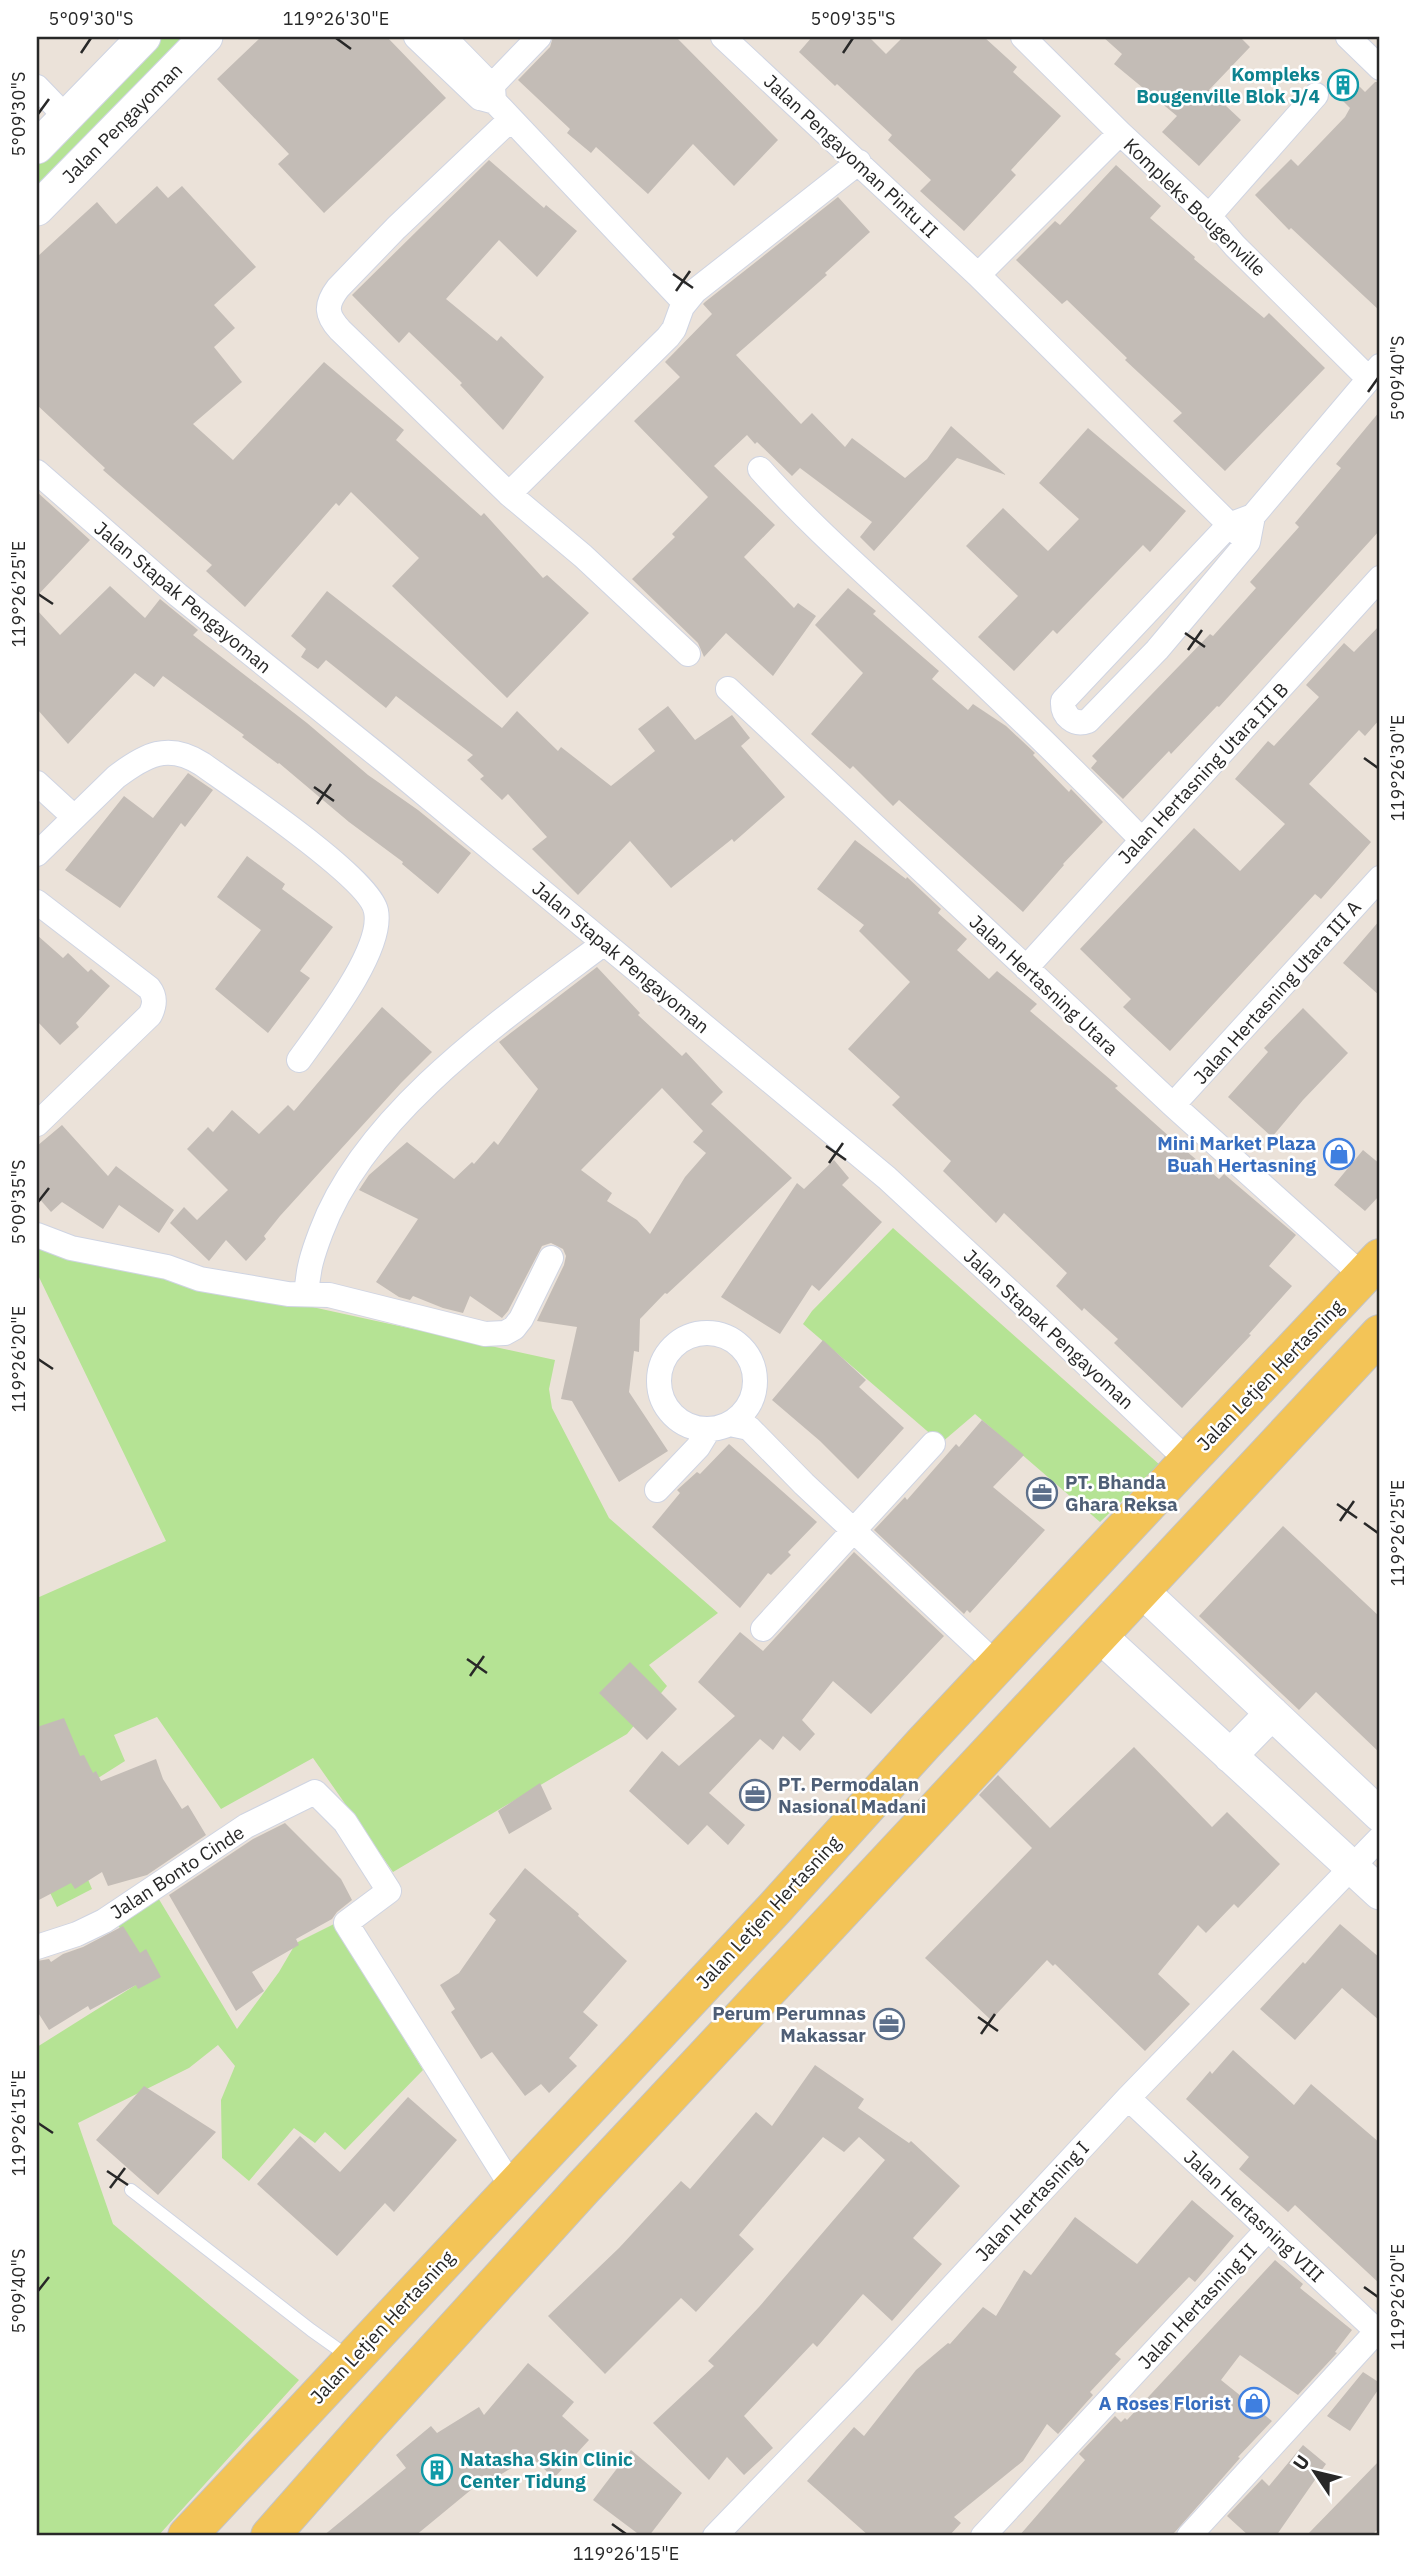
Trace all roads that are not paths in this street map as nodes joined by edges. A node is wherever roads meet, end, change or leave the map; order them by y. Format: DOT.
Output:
graph roads {
  1 [pos="144,37"];
  2 [pos="206,37"];
  3 [pos="416,37"];
  4 [pos="444,37"];
  5 [pos="539,37"];
  6 [pos="723,37"];
  7 [pos="1023,37"];
  8 [pos="1352,38"];
  9 [pos="1380,68"];
  10 [pos="37,87"];
  11 [pos="1316,95"];
  12 [pos="495,101"];
  13 [pos="66,117"];
  14 [pos="1120,133"];
  15 [pos="37,147"];
  16 [pos="859,162"];
  17 [pos="37,209"];
  18 [pos="1209,216"];
  19 [pos="978,275"];
  20 [pos="685,303"];
  21 [pos="1374,372"];
  22 [pos="760,469"];
  23 [pos="37,472"];
  24 [pos="509,494"];
  25 [pos="1252,516"];
  26 [pos="1229,525"];
  27 [pos="1248,542"];
  28 [pos="1380,578"];
  29 [pos="688,653"];
  30 [pos="728,689"];
  31 [pos="37,783"];
  32 [pos="74,817"];
  33 [pos="1142,840"];
  34 [pos="37,855"];
  35 [pos="1380,878"];
  36 [pos="37,902"];
  37 [pos="603,944"];
  38 [pos="1026,968"];
  39 [pos="299,1060"];
  40 [pos="1173,1105"];
  41 [pos="37,1124"];
  42 [pos="37,1235"];
  43 [pos="551,1258"];
  44 [pos="1372,1267"];
  45 [pos="307,1293"];
  46 [pos="1380,1334"];
  47 [pos="933,1444"];
  48 [pos="1188,1461"];
  49 [pos="657,1490"];
  50 [pos="854,1531"];
  51 [pos="1141,1590"];
  52 [pos="763,1629"];
  53 [pos="1099,1635"];
  54 [pos="997,1665"];
  55 [pos="1272,1713"];
  56 [pos="1230,1756"];
  57 [pos="1380,1815"];
  58 [pos="1380,1838"];
  59 [pos="1353,1869"];
  60 [pos="1380,1893"];
  61 [pos="775,1908"];
  62 [pos="816,1941"];
  63 [pos="37,1947"];
  64 [pos="1128,2098"];
  65 [pos="512,2187"];
  66 [pos="131,2190"];
  67 [pos="1268,2230"];
  68 [pos="1379,2332"];
  69 [pos="352,2359"];
  70 [pos="187,2536"];
  71 [pos="271,2536"];
  72 [pos="715,2536"];
  73 [pos="983,2536"];
  74 [pos="1189,2536"];
  1 -- 13 [label="street"];
  2 -- 17 [label="street, Jalan Pengayoman"];
  3 -- 12 [label="street"];
  4 -- 12 [label="street"];
  5 -- 12 [label="street"];
  6 -- 16 [label="street, Jalan Pengayoman Pintu II"];
  7 -- 14 [label="street, Kompleks Bougenville"];
  8 -- 9 [label="street"];
  10 -- 13 [label="street"];
  11 -- 18 [label="street"];
  12 -- 20 [label="street"];
  12 -- 24 [label="street"];
  13 -- 15 [label="street"];
  14 -- 18 [label="street, Kompleks Bougenville"];
  14 -- 19 [label="street"];
  16 -- 19 [label="street, Jalan Pengayoman Pintu II"];
  16 -- 20 [label="street"];
  18 -- 21 [label="street, Kompleks Bougenville"];
  19 -- 26 [label="street"];
  20 -- 24 [label="street"];
  21 -- 25 [label="street, Kompleks Bougenville"];
  22 -- 33 [label="street"];
  23 -- 37 [label="street, Jalan Stapak Pengayoman"];
  24 -- 29 [label="street"];
  25 -- 26 [label="street"];
  25 -- 27 [label="street"];
  26 -- 27 [label="street"];
  26 -- 27 [label="street"];
  28 -- 33 [label="street, Jalan Hertasning Utara III B"];
  30 -- 38 [label="street, Jalan Hertasning Utara"];
  31 -- 32 [label="street"];
  32 -- 34 [label="street"];
  32 -- 39 [label="street"];
  33 -- 38 [label="street, Jalan Hertasning Utara III B"];
  35 -- 40 [label="street, Jalan Hertasning Utara III A"];
  36 -- 41 [label="street"];
  37 -- 45 [label="street"];
  37 -- 48 [label="street, Jalan Stapak Pengayoman"];
  38 -- 40 [label="street, Jalan Hertasning Utara"];
  40 -- 44 [label="street, Jalan Hertasning Utara"];
  42 -- 45 [label="street"];
  43 -- 45 [label="street"];
  44 -- 48 [label="main road, Jalan Letjen Hertasning"];
  46 -- 51 [label="main road"];
  47 -- 50 [label="street"];
  48 -- 54 [label="main road, Jalan Letjen Hertasning"];
  49 -- 50 [label="street"];
  50 -- 52 [label="street"];
  50 -- 54 [label="street"];
  51 -- 53 [label="main road"];
  51 -- 55 [label="street"];
  53 -- 56 [label="street"];
  53 -- 62 [label="main road"];
  54 -- 61 [label="main road, Jalan Letjen Hertasning"];
  55 -- 56 [label="street"];
  55 -- 57 [label="street"];
  56 -- 59 [label="street"];
  58 -- 59 [label="street, Jalan Hertasning I"];
  59 -- 60 [label="street"];
  59 -- 64 [label="street, Jalan Hertasning I"];
  61 -- 62 [label="main road"];
  61 -- 65 [label="main road, Jalan Letjen Hertasning"];
  62 -- 71 [label="main road"];
  63 -- 65 [label="street, Jalan Bonto Cinde"];
  64 -- 67 [label="street, Jalan Hertasning VIII"];
  64 -- 72 [label="street, Jalan Hertasning I"];
  65 -- 69 [label="main road, Jalan Letjen Hertasning"];
  66 -- 69 [label="lane"];
  67 -- 68 [label="street, Jalan Hertasning VIII"];
  67 -- 73 [label="street, Jalan Hertasning II"];
  68 -- 74 [label="street"];
  69 -- 70 [label="main road, Jalan Letjen Hertasning"];
}
